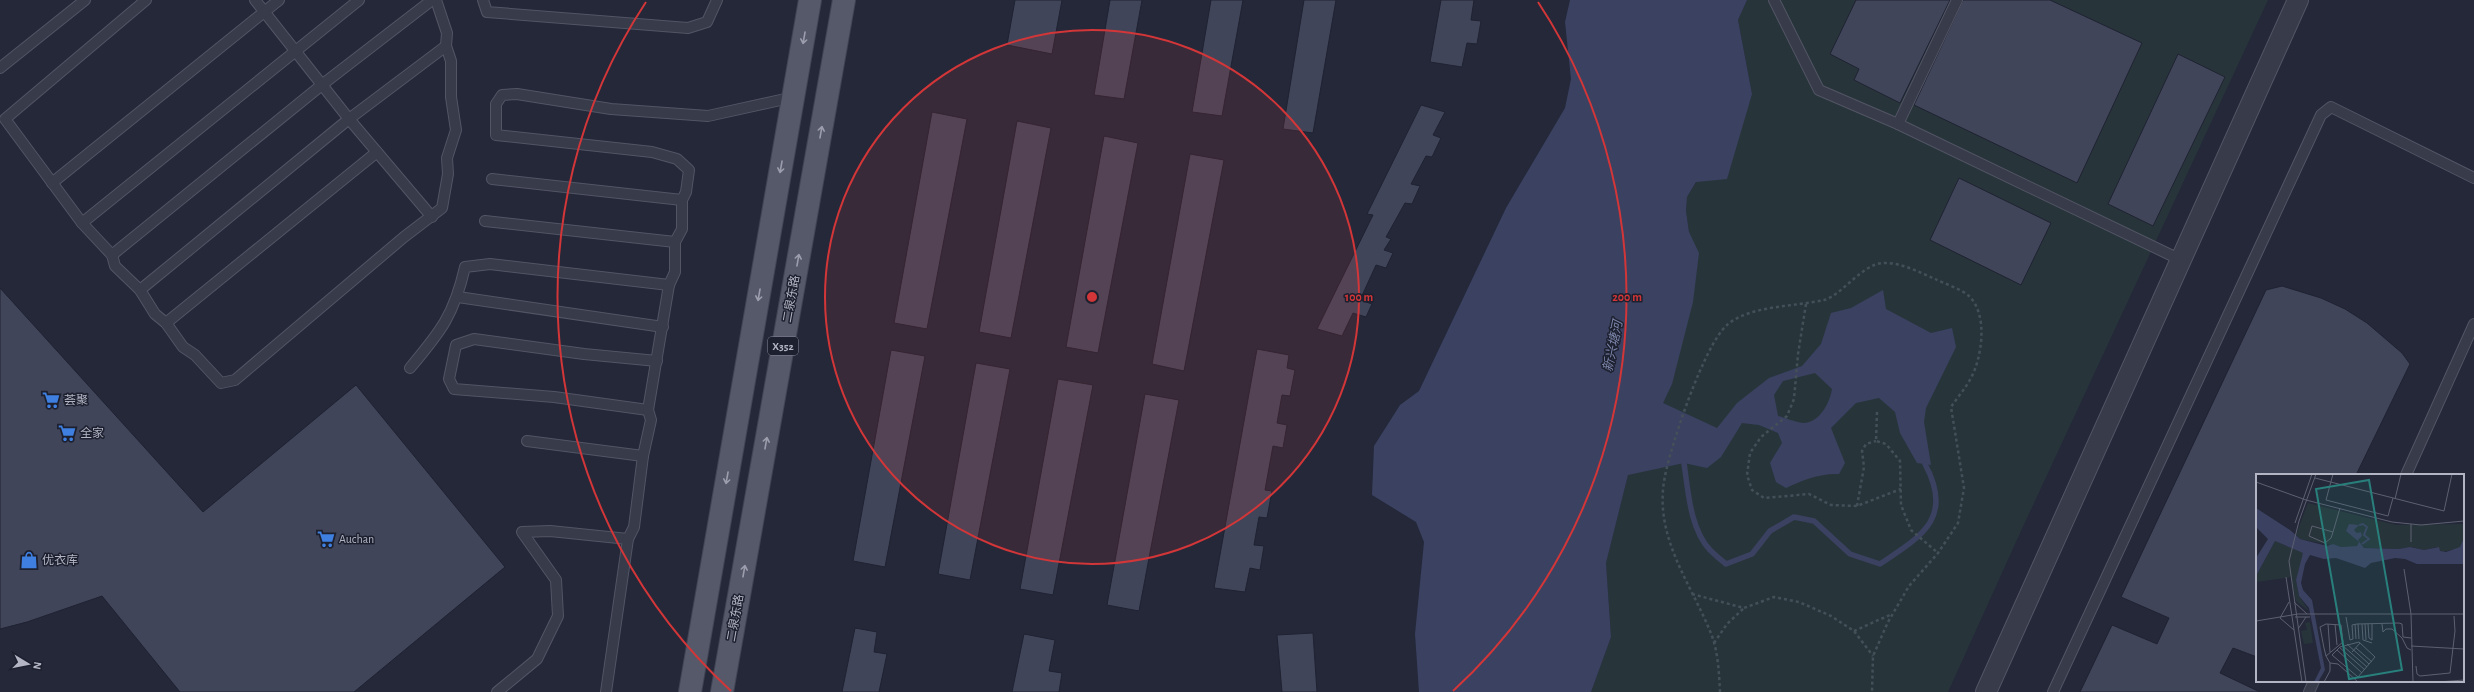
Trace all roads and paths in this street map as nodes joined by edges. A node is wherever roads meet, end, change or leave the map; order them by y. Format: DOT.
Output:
graph roads {
  1 [pos="85,0"];
  2 [pos="146,0"];
  3 [pos="255,0"];
  4 [pos="279,0"];
  5 [pos="359,0"];
  6 [pos="432,0"];
  7 [pos="436,0"];
  8 [pos="483,0"];
  9 [pos="717,0"];
  10 [pos="810,0"];
  11 [pos="844,0"];
  12 [pos="1774,0"];
  13 [pos="1957,0"];
  14 [pos="2298,0"];
  15 [pos="265,12"];
  16 [pos="446,46"];
  17 [pos="296,50"];
  18 [pos="0,68"];
  19 [pos="323,84"];
  20 [pos="794,97"];
  21 [pos="349,119"];
  22 [pos="1898,124"];
  23 [pos="377,152"];
  24 [pos="2474,178"];
  25 [pos="492,179"];
  26 [pos="52,183"];
  27 [pos="682,200"];
  28 [pos="432,217"];
  29 [pos="485,221"];
  30 [pos="82,223"];
  31 [pos="675,242"];
  32 [pos="112,255"];
  33 [pos="2181,260"];
  34 [pos="669,285"];
  35 [pos="140,290"];
  36 [pos="458,297"];
  37 [pos="1806,304"];
  38 [pos="166,323"];
  39 [pos="2474,324"];
  40 [pos="663,327"];
  41 [pos="657,361"];
  42 [pos="410,368"];
  43 [pos="648,410"];
  44 [pos="1877,412"];
  45 [pos="527,441"];
  46 [pos="1876,441"];
  47 [pos="643,456"];
  48 [pos="2406,474"];
  49 [pos="1901,489"];
  50 [pos="1857,506"];
  51 [pos="628,539"];
  52 [pos="1938,553"];
  53 [pos="1692,594"];
  54 [pos="1744,608"];
  55 [pos="1892,614"];
  56 [pos="1854,631"];
  57 [pos="1714,644"];
  58 [pos="1873,656"];
  59 [pos="2314,682"];
  60 [pos="497,692"];
  61 [pos="606,692"];
  62 [pos="690,692"];
  63 [pos="722,692"];
  64 [pos="1720,692"];
  65 [pos="1872,692"];
  66 [pos="1986,692"];
  67 [pos="2053,692"];
  68 [pos="2309,692"];
  1 -- 18 [label="lane"];
  2 -- 26 [label="lane"];
  3 -- 15 [label="lane"];
  4 -- 15 [label="lane"];
  5 -- 17 [label="lane"];
  6 -- 19 [label="lane"];
  7 -- 16 [label="lane"];
  8 -- 9 [label="lane"];
  10 -- 20 [label="main road, X352, one-way"];
  63 -- 11 [label="main road, 二泉东路 / X352, one-way"];
  12 -- 22 [label="lane"];
  13 -- 22 [label="lane"];
  14 -- 33 [label="street"];
  15 -- 17 [label="lane"];
  15 -- 26 [label="lane"];
  16 -- 21 [label="lane"];
  16 -- 28 [label="lane"];
  17 -- 19 [label="lane"];
  17 -- 30 [label="lane"];
  19 -- 21 [label="lane"];
  19 -- 32 [label="lane"];
  20 -- 27 [label="lane"];
  20 -- 62 [label="main road, X352, one-way"];
  21 -- 23 [label="lane"];
  21 -- 35 [label="lane"];
  22 -- 33 [label="lane"];
  23 -- 28 [label="lane"];
  23 -- 38 [label="lane"];
  24 -- 67 [label="lane"];
  25 -- 27 [label="lane"];
  26 -- 30 [label="lane"];
  27 -- 31 [label="lane"];
  28 -- 38 [label="lane"];
  29 -- 31 [label="lane"];
  30 -- 32 [label="lane"];
  31 -- 34 [label="lane"];
  32 -- 35 [label="lane"];
  33 -- 66 [label="street"];
  34 -- 36 [label="lane"];
  34 -- 40 [label="lane"];
  35 -- 38 [label="lane"];
  36 -- 40 [label="lane"];
  36 -- 42 [label="lane"];
  37 -- 50 [label="path"];
  37 -- 52 [label="path"];
  37 -- 53 [label="path"];
  39 -- 48 [label="lane"];
  40 -- 41 [label="lane"];
  41 -- 43 [label="lane"];
  41 -- 43 [label="lane"];
  43 -- 47 [label="lane"];
  44 -- 46 [label="path"];
  45 -- 47 [label="lane"];
  46 -- 49 [label="path"];
  46 -- 50 [label="path"];
  47 -- 51 [label="lane"];
  49 -- 50 [label="path"];
  49 -- 52 [label="path"];
  51 -- 60 [label="lane"];
  51 -- 61 [label="lane"];
  52 -- 55 [label="path"];
  53 -- 54 [label="path"];
  53 -- 57 [label="path"];
  54 -- 56 [label="path"];
  54 -- 57 [label="path"];
  55 -- 56 [label="path"];
  55 -- 58 [label="path"];
  56 -- 58 [label="path"];
  57 -- 64 [label="path"];
  58 -- 65 [label="path"];
  59 -- 68 [label="lane"];
}
